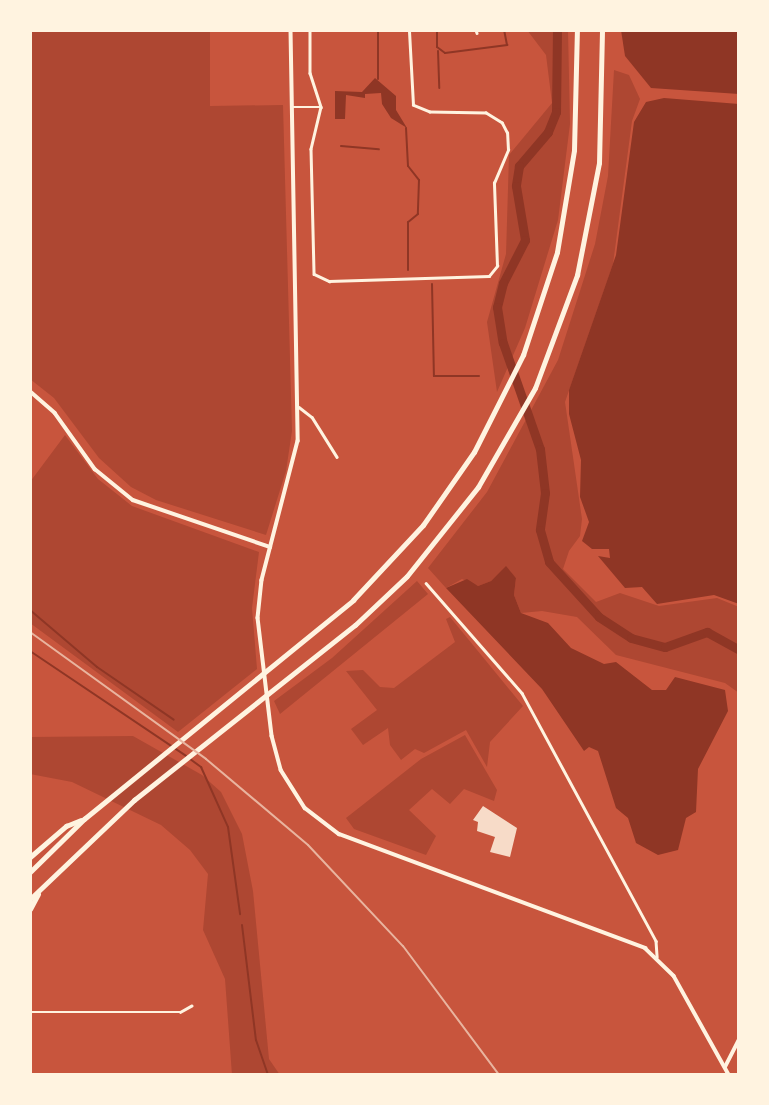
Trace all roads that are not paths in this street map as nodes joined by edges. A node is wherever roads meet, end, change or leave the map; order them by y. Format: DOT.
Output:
graph roads {
  1 [pos="291,30"];
  2 [pos="310,30"];
  3 [pos="409,30"];
  4 [pos="577,30"];
  5 [pos="602,30"];
  6 [pos="292,107"];
  7 [pos="321,107"];
  8 [pos="30,391"];
  9 [pos="299,407"];
  10 [pos="337,457"];
  11 [pos="270,547"];
  12 [pos="426,583"];
  13 [pos="84,819"];
  14 [pos="30,856"];
  15 [pos="30,872"];
  16 [pos="41,888"];
  17 [pos="30,899"];
  18 [pos="30,909"];
  19 [pos="657,957"];
  20 [pos="191,1006"];
  21 [pos="30,1012"];
  22 [pos="739,1039"];
  23 [pos="725,1067"];
  24 [pos="729,1075"];
  1 -- 6 [label="main road"];
  2 -- 7 [label="street"];
  3 -- 7 [label="street"];
  4 -- 13 [label="highway"];
  5 -- 16 [label="highway"];
  6 -- 7 [label="street"];
  6 -- 9 [label="main road"];
  8 -- 11 [label="main road"];
  9 -- 10 [label="street"];
  9 -- 11 [label="main road"];
  11 -- 19 [label="main road"];
  12 -- 19 [label="street"];
  13 -- 14 [label="highway"];
  13 -- 15 [label="highway"];
  16 -- 17 [label="highway"];
  16 -- 18 [label="highway"];
  19 -- 23 [label="main road"];
  20 -- 21 [label="street"];
  22 -- 23 [label="main road"];
  23 -- 24 [label="main road"];
}
